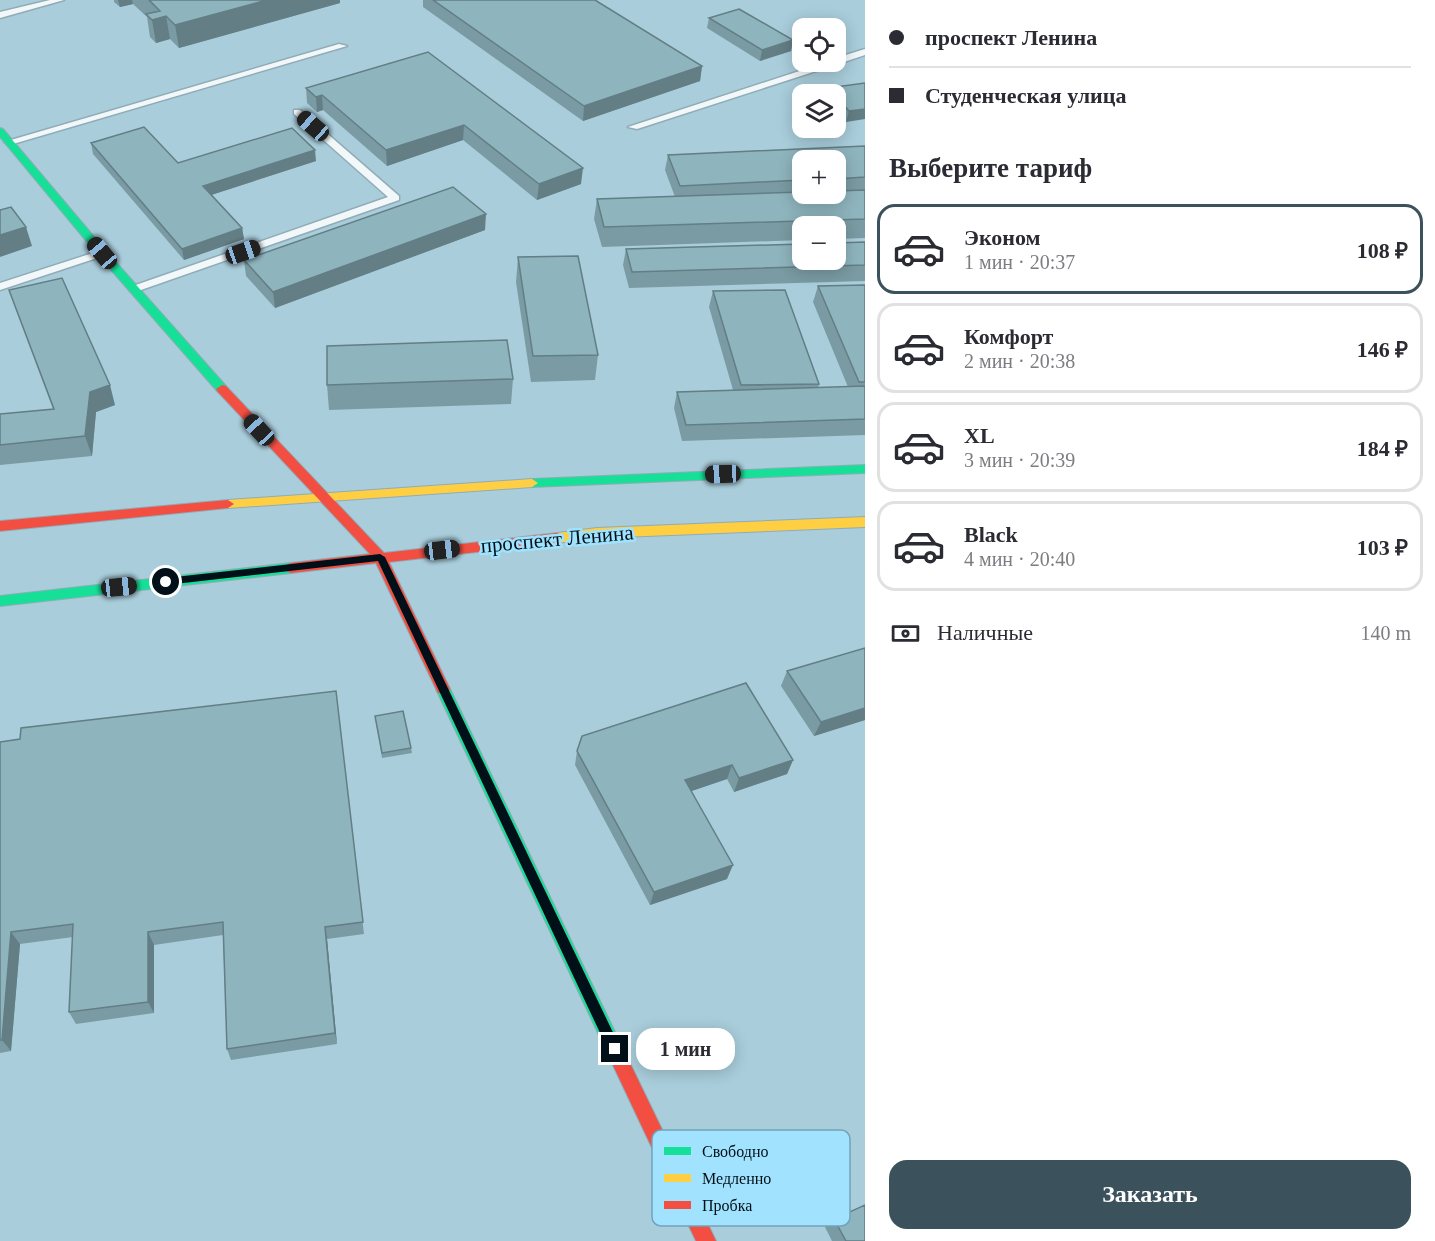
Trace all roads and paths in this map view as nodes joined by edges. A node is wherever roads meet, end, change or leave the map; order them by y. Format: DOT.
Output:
graph roads {
  1 [pos="60,0"];
  2 [pos="0,15"];
  3 [pos="342,46"];
  4 [pos="865,52"];
  5 [pos="846,58"];
  6 [pos="801,72"];
  7 [pos="297,112"];
  8 [pos="633,127"];
  9 [pos="0,131"];
  10 [pos="9,142"];
  11 [pos="102,253"];
  12 [pos="0,287"];
  13 [pos="134,290"];
  14 [pos="865,469"];
  15 [pos="321,495"];
  16 [pos="865,522"];
  17 [pos="0,526"];
  18 [pos="380,557"];
  19 [pos="0,601"];
  20 [pos="653,1130"];
  21 [pos="699,1226"];
  22 [pos="706,1241"];
  1 -- 2 [label="lane"];
  3 -- 10 [label="lane"];
  4 -- 5 [label="lane"];
  6 -- 8 [label="lane"];
  7 -- 13 [label="lane"];
  9 -- 10 [label="main road"];
  10 -- 11 [label="main road"];
  11 -- 12 [label="lane"];
  11 -- 13 [label="main road"];
  13 -- 15 [label="main road"];
  14 -- 15 [label="main road"];
  15 -- 17 [label="main road"];
  15 -- 18 [label="main road"];
  16 -- 18 [label="main road, проспект Ленина"];
  18 -- 19 [label="main road, проспект Ленина"];
  18 -- 20 [label="main road"];
  21 -- 22 [label="main road"];
}
